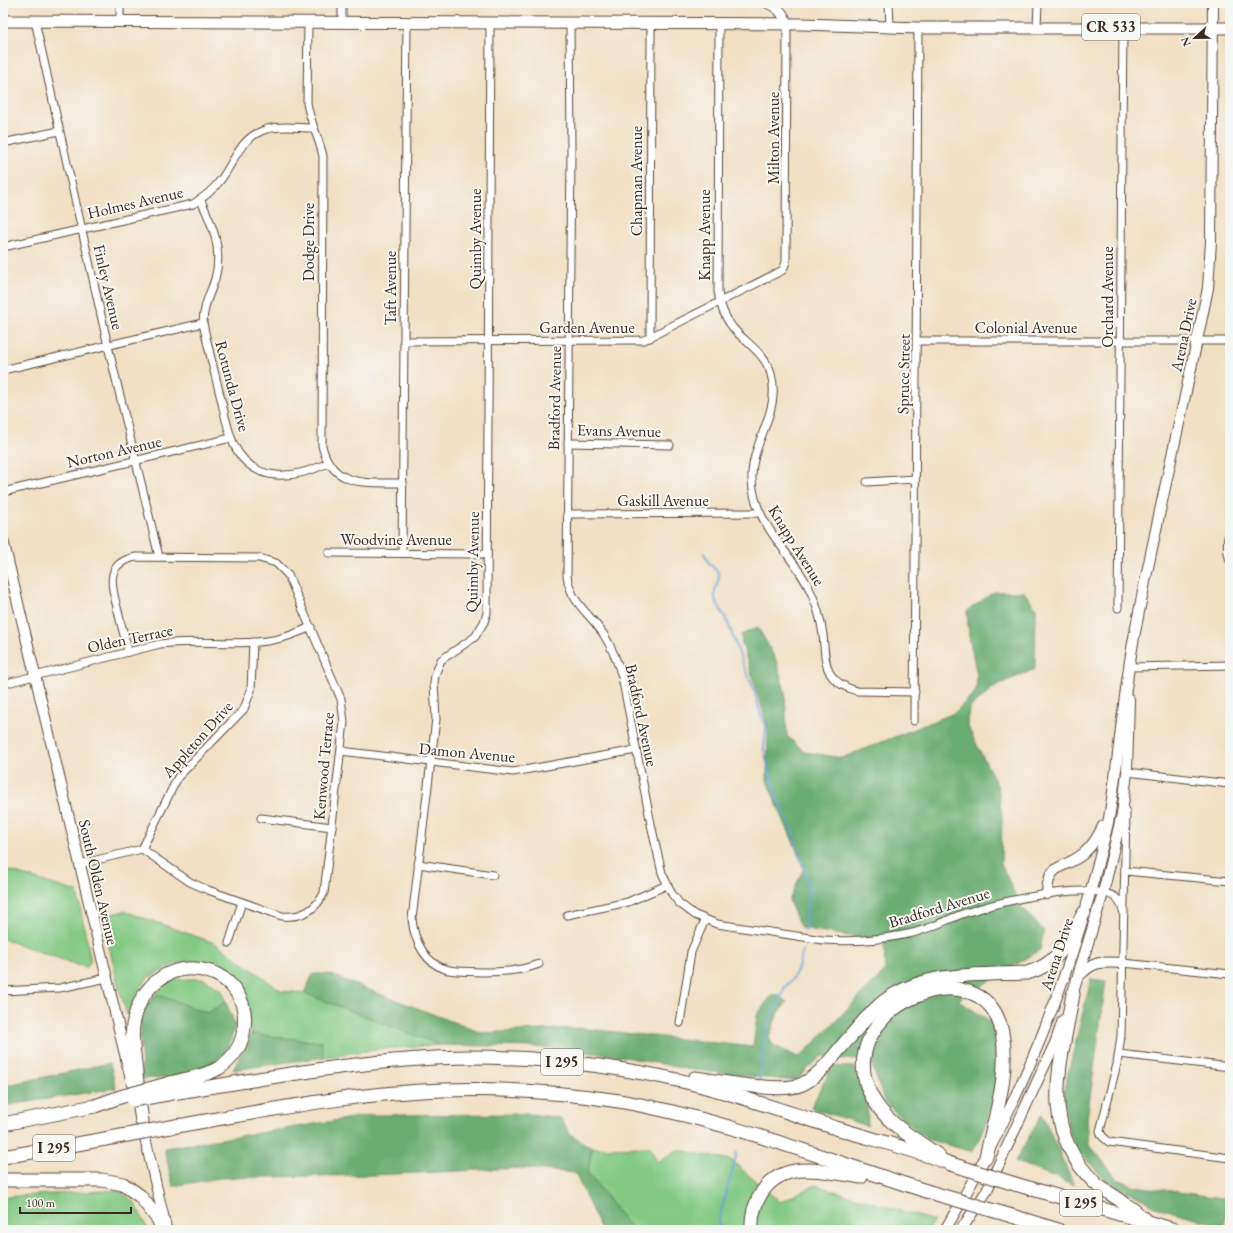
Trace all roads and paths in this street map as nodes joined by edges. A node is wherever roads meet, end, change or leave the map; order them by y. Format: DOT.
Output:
graph roads {
  1 [pos="120,3"];
  2 [pos="342,3"];
  3 [pos="768,3"];
  4 [pos="889,3"];
  5 [pos="1038,3"];
  6 [pos="1213,3"];
  7 [pos="3,21"];
  8 [pos="34,21"];
  9 [pos="120,22"];
  10 [pos="308,22"];
  11 [pos="342,22"];
  12 [pos="407,22"];
  13 [pos="490,23"];
  14 [pos="570,23"];
  15 [pos="651,24"];
  16 [pos="719,24"];
  17 [pos="787,24"];
  18 [pos="890,27"];
  19 [pos="1037,27"];
  20 [pos="1123,27"];
  21 [pos="918,28"];
  22 [pos="1213,28"];
  23 [pos="1230,28"];
  24 [pos="313,128"];
  25 [pos="59,131"];
  26 [pos="3,143"];
  27 [pos="200,199"];
  28 [pos="81,229"];
  29 [pos="3,247"];
  30 [pos="786,252"];
  31 [pos="720,303"];
  32 [pos="202,323"];
  33 [pos="650,338"];
  34 [pos="404,341"];
  35 [pos="488,341"];
  36 [pos="569,341"];
  37 [pos="917,341"];
  38 [pos="1121,341"];
  39 [pos="1197,341"];
  40 [pos="1230,341"];
  41 [pos="108,346"];
  42 [pos="3,370"];
  43 [pos="231,438"];
  44 [pos="568,443"];
  45 [pos="670,446"];
  46 [pos="135,461"];
  47 [pos="328,464"];
  48 [pos="915,479"];
  49 [pos="867,482"];
  50 [pos="403,483"];
  51 [pos="3,492"];
  52 [pos="759,513"];
  53 [pos="567,514"];
  54 [pos="1230,527"];
  55 [pos="3,540"];
  56 [pos="329,553"];
  57 [pos="402,553"];
  58 [pos="487,554"];
  59 [pos="158,557"];
  60 [pos="1230,561"];
  61 [pos="1118,608"];
  62 [pos="311,627"];
  63 [pos="253,642"];
  64 [pos="128,651"];
  65 [pos="1230,665"];
  66 [pos="1129,667"];
  67 [pos="35,675"];
  68 [pos="3,684"];
  69 [pos="915,692"];
  70 [pos="914,721"];
  71 [pos="636,750"];
  72 [pos="341,751"];
  73 [pos="430,763"];
  74 [pos="1127,772"];
  75 [pos="1230,784"];
  76 [pos="1126,786"];
  77 [pos="1110,806"];
  78 [pos="261,818"];
  79 [pos="332,827"];
  80 [pos="142,849"];
  81 [pos="80,864"];
  82 [pos="418,864"];
  83 [pos="1125,871"];
  84 [pos="493,875"];
  85 [pos="1230,881"];
  86 [pos="667,885"];
  87 [pos="1090,891"];
  88 [pos="1103,893"];
  89 [pos="1047,894"];
  90 [pos="242,902"];
  91 [pos="1084,913"];
  92 [pos="1124,913"];
  93 [pos="567,915"];
  94 [pos="705,920"];
  95 [pos="229,943"];
  96 [pos="1123,963"];
  97 [pos="539,964"];
  98 [pos="1230,974"];
  99 [pos="107,978"];
  100 [pos="1076,979"];
  101 [pos="3,991"];
  102 [pos="1073,994"];
  103 [pos="680,1023"];
  104 [pos="1118,1054"];
  105 [pos="1230,1067"];
  106 [pos="611,1068"];
  107 [pos="167,1089"];
  108 [pos="142,1122"];
  109 [pos="3,1124"];
  110 [pos="3,1157"];
  111 [pos="986,1157"];
  112 [pos="1230,1158"];
  113 [pos="949,1164"];
  114 [pos="3,1180"];
  115 [pos="902,1183"];
  116 [pos="1012,1216"];
  117 [pos="1146,1221"];
  118 [pos="163,1230"];
  119 [pos="167,1230"];
  120 [pos="752,1230"];
  121 [pos="945,1230"];
  122 [pos="961,1230"];
  123 [pos="1032,1230"];
  124 [pos="1058,1230"];
  125 [pos="1175,1230"];
  1 -- 9 [label="street"];
  2 -- 11 [label="street"];
  3 -- 17 [label="main road"];
  4 -- 18 [label="street"];
  5 -- 19 [label="street"];
  6 -- 22 [label="main road, Arena Drive"];
  7 -- 8 [label="main road, CR 533"];
  8 -- 9 [label="main road, CR 533"];
  8 -- 25 [label="street, Finley Avenue"];
  9 -- 10 [label="main road, CR 533"];
  10 -- 11 [label="main road, CR 533"];
  10 -- 24 [label="street, Dodge Drive"];
  11 -- 12 [label="main road, CR 533"];
  12 -- 13 [label="main road, CR 533"];
  12 -- 34 [label="street, Taft Avenue"];
  13 -- 14 [label="main road, CR 533"];
  13 -- 35 [label="street, Quimby Avenue"];
  14 -- 15 [label="main road, CR 533"];
  14 -- 36 [label="street, Bradford Avenue"];
  15 -- 16 [label="main road, CR 533"];
  15 -- 33 [label="street, Chapman Avenue"];
  16 -- 17 [label="main road, CR 533"];
  16 -- 31 [label="street, Knapp Avenue"];
  17 -- 18 [label="main road, CR 533"];
  17 -- 30 [label="street, Milton Avenue"];
  18 -- 21 [label="main road, CR 533"];
  19 -- 20 [label="main road, CR 533"];
  19 -- 21 [label="main road, CR 533"];
  20 -- 22 [label="main road, CR 533"];
  20 -- 38 [label="street, Orchard Avenue"];
  21 -- 37 [label="street, Spruce Street"];
  22 -- 23 [label="main road, CR 533"];
  22 -- 39 [label="main road, Arena Drive"];
  24 -- 27 [label="street, Holmes Avenue"];
  24 -- 47 [label="street, Dodge Drive"];
  25 -- 26 [label="street"];
  25 -- 28 [label="street, Finley Avenue"];
  27 -- 28 [label="street, Holmes Avenue"];
  27 -- 32 [label="street, Rotunda Drive"];
  28 -- 29 [label="street, Holmes Avenue"];
  28 -- 41 [label="street, Finley Avenue"];
  30 -- 31 [label="street, Garden Avenue"];
  31 -- 33 [label="street, Garden Avenue"];
  31 -- 52 [label="street, Knapp Avenue"];
  32 -- 41 [label="street"];
  32 -- 43 [label="street, Rotunda Drive"];
  33 -- 36 [label="street, Garden Avenue"];
  34 -- 35 [label="street, Garden Avenue"];
  34 -- 50 [label="street, Taft Avenue"];
  35 -- 36 [label="street, Garden Avenue"];
  35 -- 58 [label="street, Quimby Avenue"];
  36 -- 44 [label="street, Bradford Avenue"];
  37 -- 38 [label="street, Colonial Avenue"];
  37 -- 48 [label="street, Spruce Street"];
  38 -- 39 [label="street, Colonial Avenue"];
  38 -- 61 [label="street, Orchard Avenue"];
  39 -- 40 [label="street, Colonial Avenue"];
  39 -- 66 [label="main road, Arena Drive"];
  41 -- 42 [label="street"];
  41 -- 46 [label="street, Finley Avenue"];
  43 -- 46 [label="street, Norton Avenue"];
  43 -- 47 [label="street, Rotunda Drive"];
  44 -- 45 [label="street, Evans Avenue"];
  44 -- 53 [label="street, Bradford Avenue"];
  46 -- 51 [label="street, Norton Avenue"];
  46 -- 59 [label="street, Finley Avenue"];
  47 -- 50 [label="street"];
  48 -- 49 [label="street"];
  48 -- 69 [label="street, Spruce Street"];
  50 -- 57 [label="street, Taft Avenue"];
  52 -- 53 [label="street, Gaskill Avenue"];
  52 -- 69 [label="street, Knapp Avenue"];
  53 -- 71 [label="street, Bradford Avenue"];
  54 -- 60 [label="street"];
  55 -- 67 [label="main road, South Olden Avenue"];
  56 -- 57 [label="street, Woodvine Avenue"];
  57 -- 58 [label="street, Woodvine Avenue"];
  58 -- 73 [label="street, Quimby Avenue"];
  59 -- 62 [label="street, Kenwood Terrace"];
  59 -- 64 [label="street, Kenwood Terrace"];
  62 -- 63 [label="street, Olden Terrace"];
  62 -- 72 [label="street, Kenwood Terrace"];
  63 -- 64 [label="street, Olden Terrace"];
  63 -- 80 [label="street, Appleton Drive"];
  64 -- 67 [label="street, Olden Terrace"];
  65 -- 66 [label="street"];
  66 -- 74 [label="main road, Arena Drive"];
  66 -- 77 [label="main road, Arena Drive"];
  67 -- 68 [label="street, Olden Terrace"];
  67 -- 81 [label="main road, South Olden Avenue"];
  69 -- 70 [label="street, Spruce Street"];
  71 -- 73 [label="street, Damon Avenue"];
  71 -- 86 [label="street, Bradford Avenue"];
  72 -- 73 [label="street, Damon Avenue"];
  72 -- 79 [label="street, Kenwood Terrace"];
  73 -- 82 [label="street, Quimby Avenue"];
  74 -- 75 [label="street"];
  74 -- 76 [label="main road, Arena Drive"];
  76 -- 83 [label="street"];
  76 -- 88 [label="main road, Arena Drive"];
  77 -- 87 [label="main road, Arena Drive"];
  77 -- 89 [label="main road"];
  78 -- 79 [label="street"];
  79 -- 90 [label="street, Kenwood Terrace"];
  80 -- 81 [label="street"];
  80 -- 90 [label="street, Kenwood Terrace"];
  81 -- 99 [label="main road, South Olden Avenue"];
  82 -- 84 [label="street"];
  82 -- 97 [label="street, Quimby Avenue"];
  83 -- 85 [label="street"];
  83 -- 92 [label="street"];
  86 -- 93 [label="street"];
  86 -- 94 [label="street, Bradford Avenue"];
  87 -- 88 [label="street, Bradford Avenue"];
  87 -- 89 [label="street, Bradford Avenue"];
  87 -- 91 [label="main road, Arena Drive"];
  88 -- 92 [label="street, Bradford Avenue"];
  88 -- 100 [label="main road, Arena Drive"];
  89 -- 94 [label="street, Bradford Avenue"];
  90 -- 95 [label="street"];
  91 -- 106 [label="highway"];
  91 -- 111 [label="main road, Arena Drive"];
  92 -- 96 [label="street"];
  94 -- 103 [label="street"];
  96 -- 98 [label="street"];
  96 -- 100 [label="main road"];
  96 -- 104 [label="street"];
  99 -- 101 [label="street"];
  99 -- 108 [label="main road, South Olden Avenue"];
  100 -- 102 [label="main road, Arena Drive"];
  102 -- 117 [label="highway"];
  102 -- 122 [label="main road, Arena Drive"];
  104 -- 105 [label="street"];
  104 -- 112 [label="street"];
  106 -- 107 [label="highway, I 295"];
  106 -- 113 [label="highway, I 295"];
  107 -- 108 [label="highway"];
  107 -- 109 [label="highway, I 295, bridge"];
  108 -- 119 [label="main road, South Olden Avenue"];
  110 -- 115 [label="highway, I 295, bridge"];
  111 -- 113 [label="highway"];
  111 -- 121 [label="main road, Arena Drive"];
  113 -- 117 [label="highway, I 295, bridge"];
  114 -- 118 [label="highway"];
  115 -- 116 [label="highway, I 295, bridge"];
  115 -- 120 [label="highway"];
  116 -- 123 [label="highway"];
  116 -- 124 [label="highway, I 295"];
  117 -- 125 [label="highway, I 295"];
}
